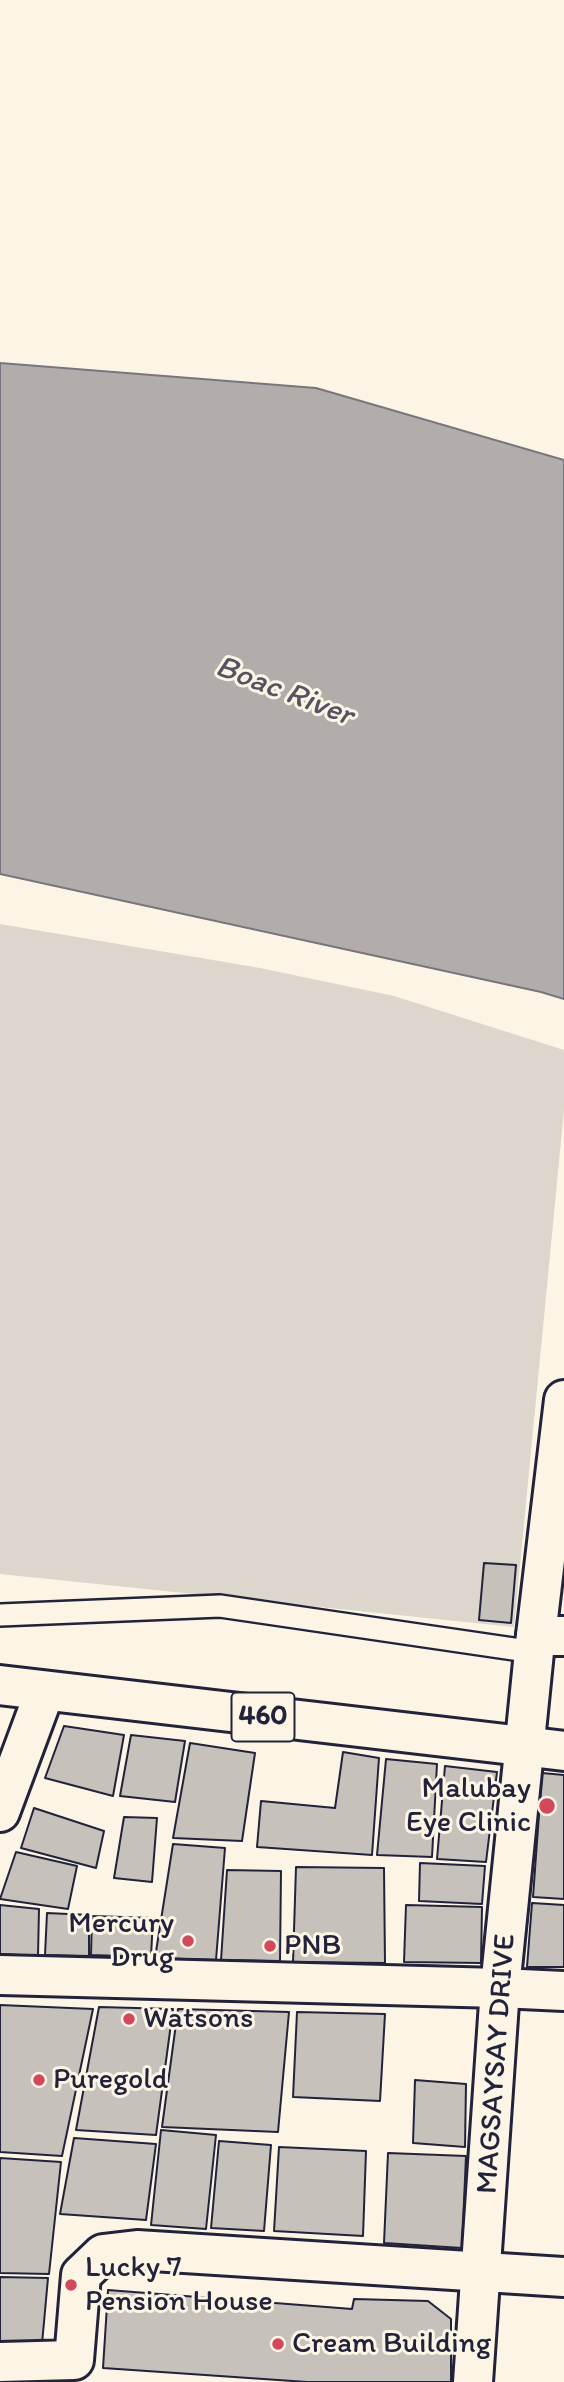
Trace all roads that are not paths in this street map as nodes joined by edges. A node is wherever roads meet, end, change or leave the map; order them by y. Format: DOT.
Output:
graph roads {
  1 [pos="564,1400"];
  2 [pos="0,1615"];
  3 [pos="545,1641"];
  4 [pos="0,1685"];
  5 [pos="45,1691"];
  6 [pos="525,1747"];
  7 [pos="564,1751"];
  8 [pos="0,1812"];
  9 [pos="0,1975"];
  10 [pos="500,1988"];
  11 [pos="564,1991"];
  12 [pos="482,2272"];
  13 [pos="564,2277"];
  14 [pos="0,2362"];
  15 [pos="473,2382"];
  1 -- 3 [label="main road, MAGSAYSAY DRIVE"];
  2 -- 3 [label="lane"];
  3 -- 6 [label="main road, MAGSAYSAY DRIVE"];
  4 -- 5 [label="main road, 460"];
  5 -- 6 [label="main road, 460"];
  5 -- 8 [label="main road"];
  6 -- 7 [label="main road, 460"];
  6 -- 10 [label="main road, MAGSAYSAY DRIVE"];
  9 -- 10 [label="main road"];
  10 -- 11 [label="main road"];
  10 -- 12 [label="main road, MAGSAYSAY DRIVE"];
  12 -- 13 [label="main road"];
  12 -- 14 [label="main road"];
  12 -- 15 [label="main road, MAGSAYSAY DRIVE"];
}
